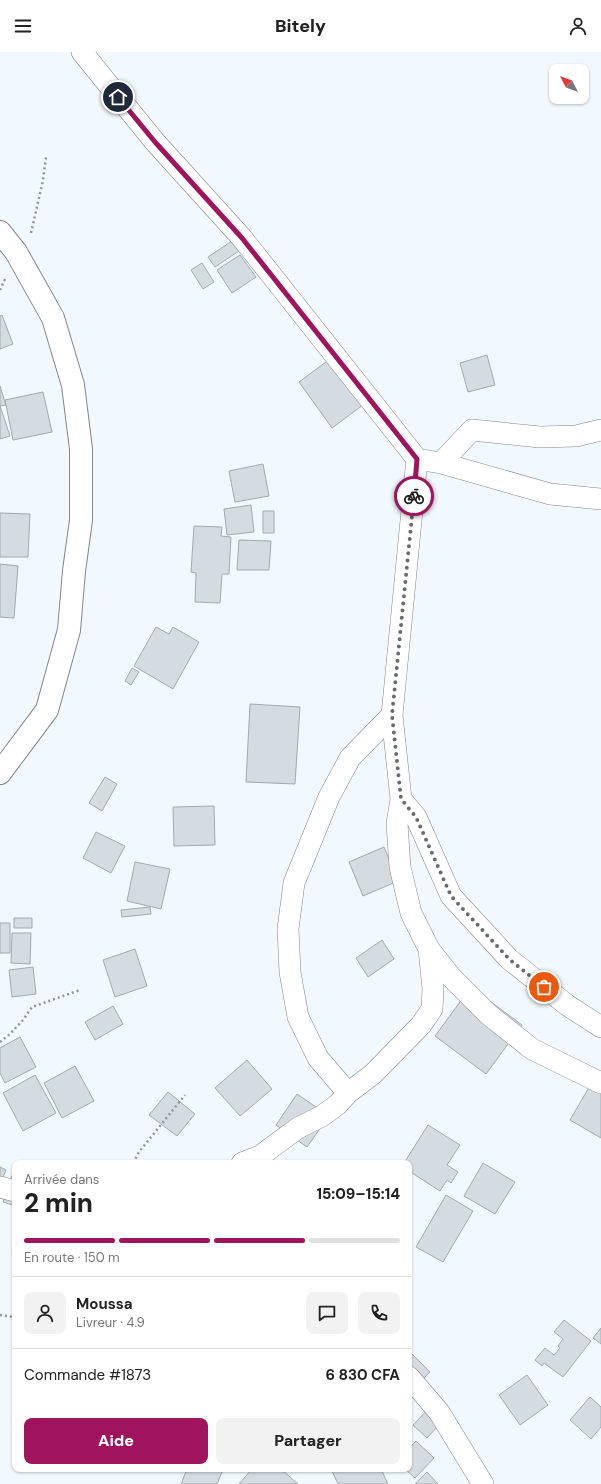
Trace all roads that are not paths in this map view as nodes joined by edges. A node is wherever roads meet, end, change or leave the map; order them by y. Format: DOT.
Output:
graph roads {
  1 [pos="82,52"];
  2 [pos="0,232"];
  3 [pos="601,430"];
  4 [pos="417,459"];
  5 [pos="441,463"];
  6 [pos="601,499"];
  7 [pos="392,715"];
  8 [pos="0,773"];
  9 [pos="401,799"];
  10 [pos="429,949"];
  11 [pos="601,1027"];
  12 [pos="601,1083"];
  13 [pos="348,1093"];
  14 [pos="250,1160"];
  15 [pos="0,1187"];
  16 [pos="12,1190"];
  17 [pos="412,1380"];
  18 [pos="483,1484"];
  1 -- 4 [label="street"];
  2 -- 8 [label="main road"];
  3 -- 5 [label="street"];
  4 -- 5 [label="street"];
  4 -- 7 [label="street"];
  5 -- 6 [label="street"];
  7 -- 9 [label="street"];
  7 -- 13 [label="street"];
  9 -- 10 [label="street"];
  9 -- 11 [label="street"];
  10 -- 12 [label="street"];
  10 -- 13 [label="street"];
  13 -- 14 [label="street"];
  15 -- 16 [label="street"];
  17 -- 18 [label="street"];
}
